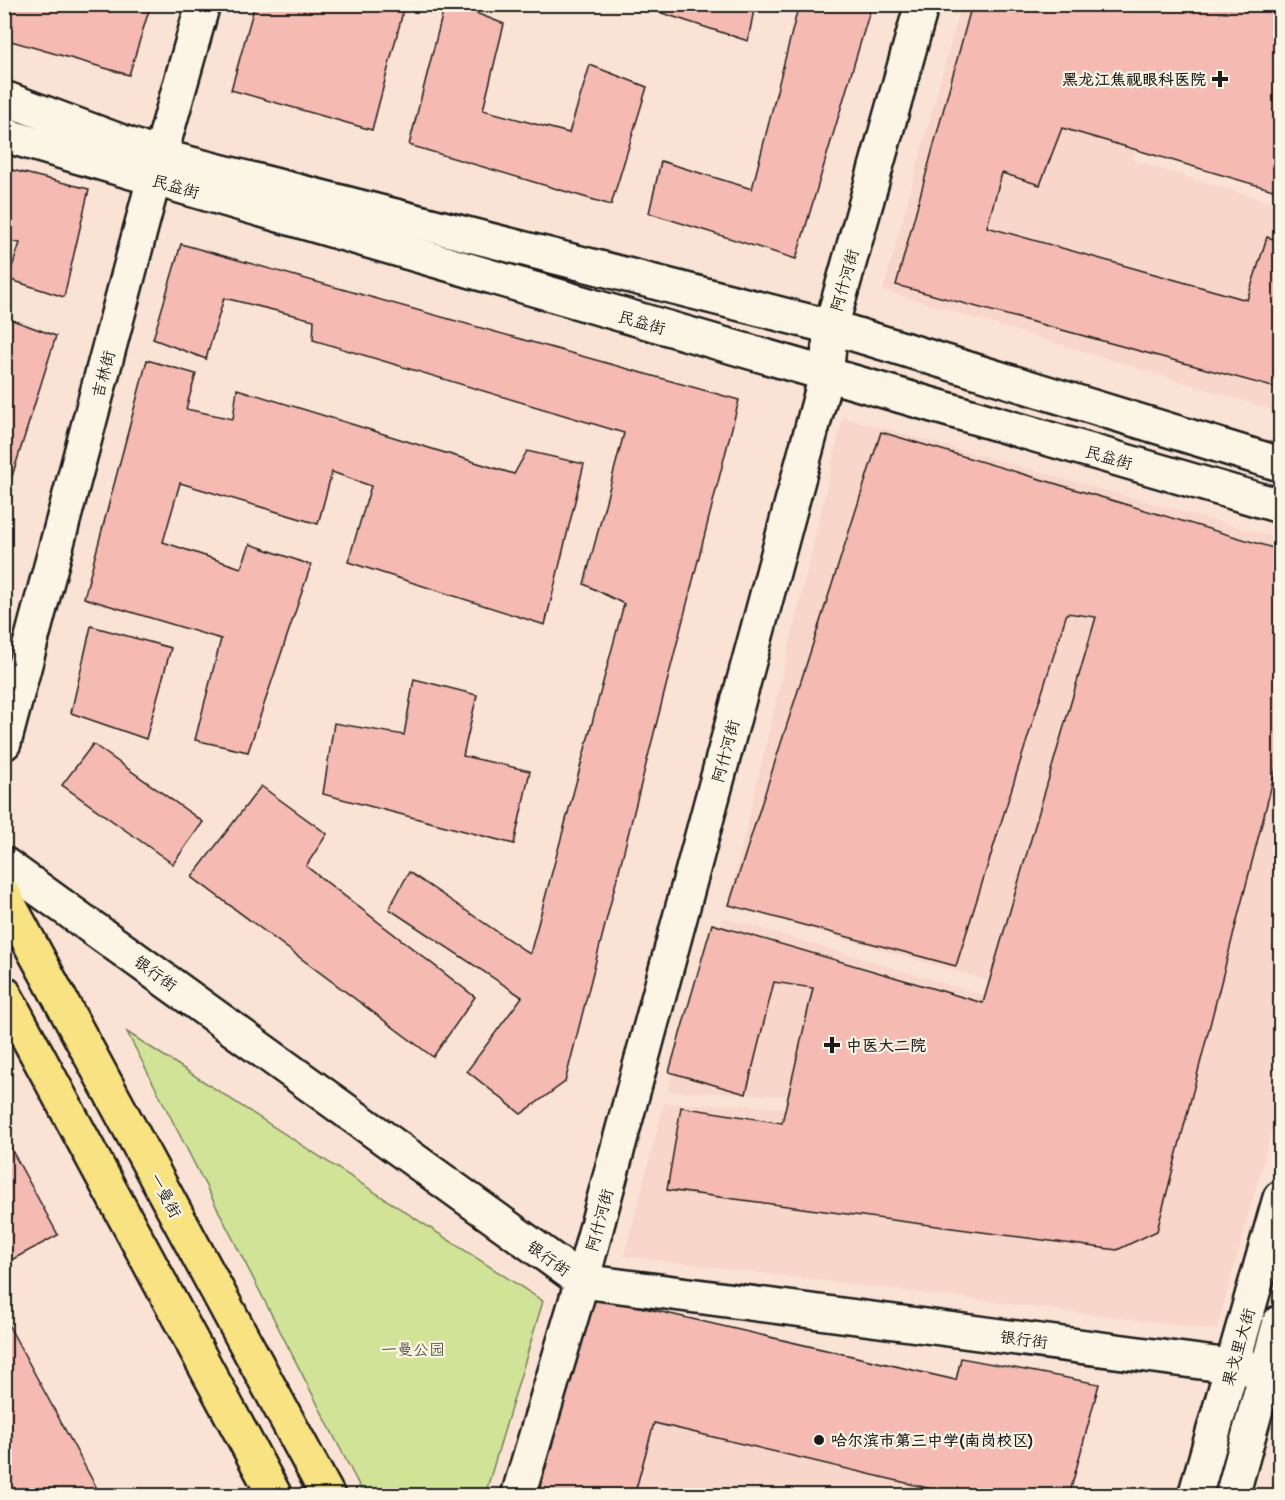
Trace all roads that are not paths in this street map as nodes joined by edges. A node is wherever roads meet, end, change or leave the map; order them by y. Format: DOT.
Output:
graph roads {
  1 [pos="203,4"];
  2 [pos="922,4"];
  3 [pos="4,99"];
  4 [pos="4,135"];
  5 [pos="158,168"];
  6 [pos="831,327"];
  7 [pos="826,376"];
  8 [pos="1281,464"];
  9 [pos="1281,506"];
  10 [pos="4,744"];
  11 [pos="4,864"];
  12 [pos="4,895"];
  13 [pos="4,993"];
  14 [pos="1281,1198"];
  15 [pos="582,1281"];
  16 [pos="1281,1322"];
  17 [pos="1232,1366"];
  18 [pos="1273,1371"];
  19 [pos="275,1496"];
  20 [pos="328,1496"];
  21 [pos="518,1496"];
  22 [pos="1195,1496"];
  23 [pos="1232,1496"];
  1 -- 5 [label="street, 吉林街"];
  2 -- 6 [label="street, 阿什河街"];
  3 -- 5 [label="street, 民益街"];
  4 -- 5 [label="street, 民益街"];
  5 -- 6 [label="street, 民益街"];
  5 -- 7 [label="street, 民益街"];
  5 -- 10 [label="street, 吉林街"];
  6 -- 7 [label="street, 阿什河街"];
  6 -- 8 [label="street, 民益街"];
  7 -- 9 [label="street, 民益街"];
  7 -- 15 [label="street, 阿什河街"];
  11 -- 15 [label="street, 银行街"];
  12 -- 20 [label="main road, 一曼街"];
  13 -- 19 [label="main road"];
  14 -- 17 [label="street, 果戈里大街"];
  15 -- 17 [label="street, 银行街"];
  15 -- 21 [label="street, 阿什河街"];
  16 -- 18 [label="street, 果戈里大街"];
  17 -- 18 [label="street, 银行街"];
  17 -- 22 [label="street, 果戈里大街"];
  18 -- 23 [label="street, 果戈里大街"];
}
